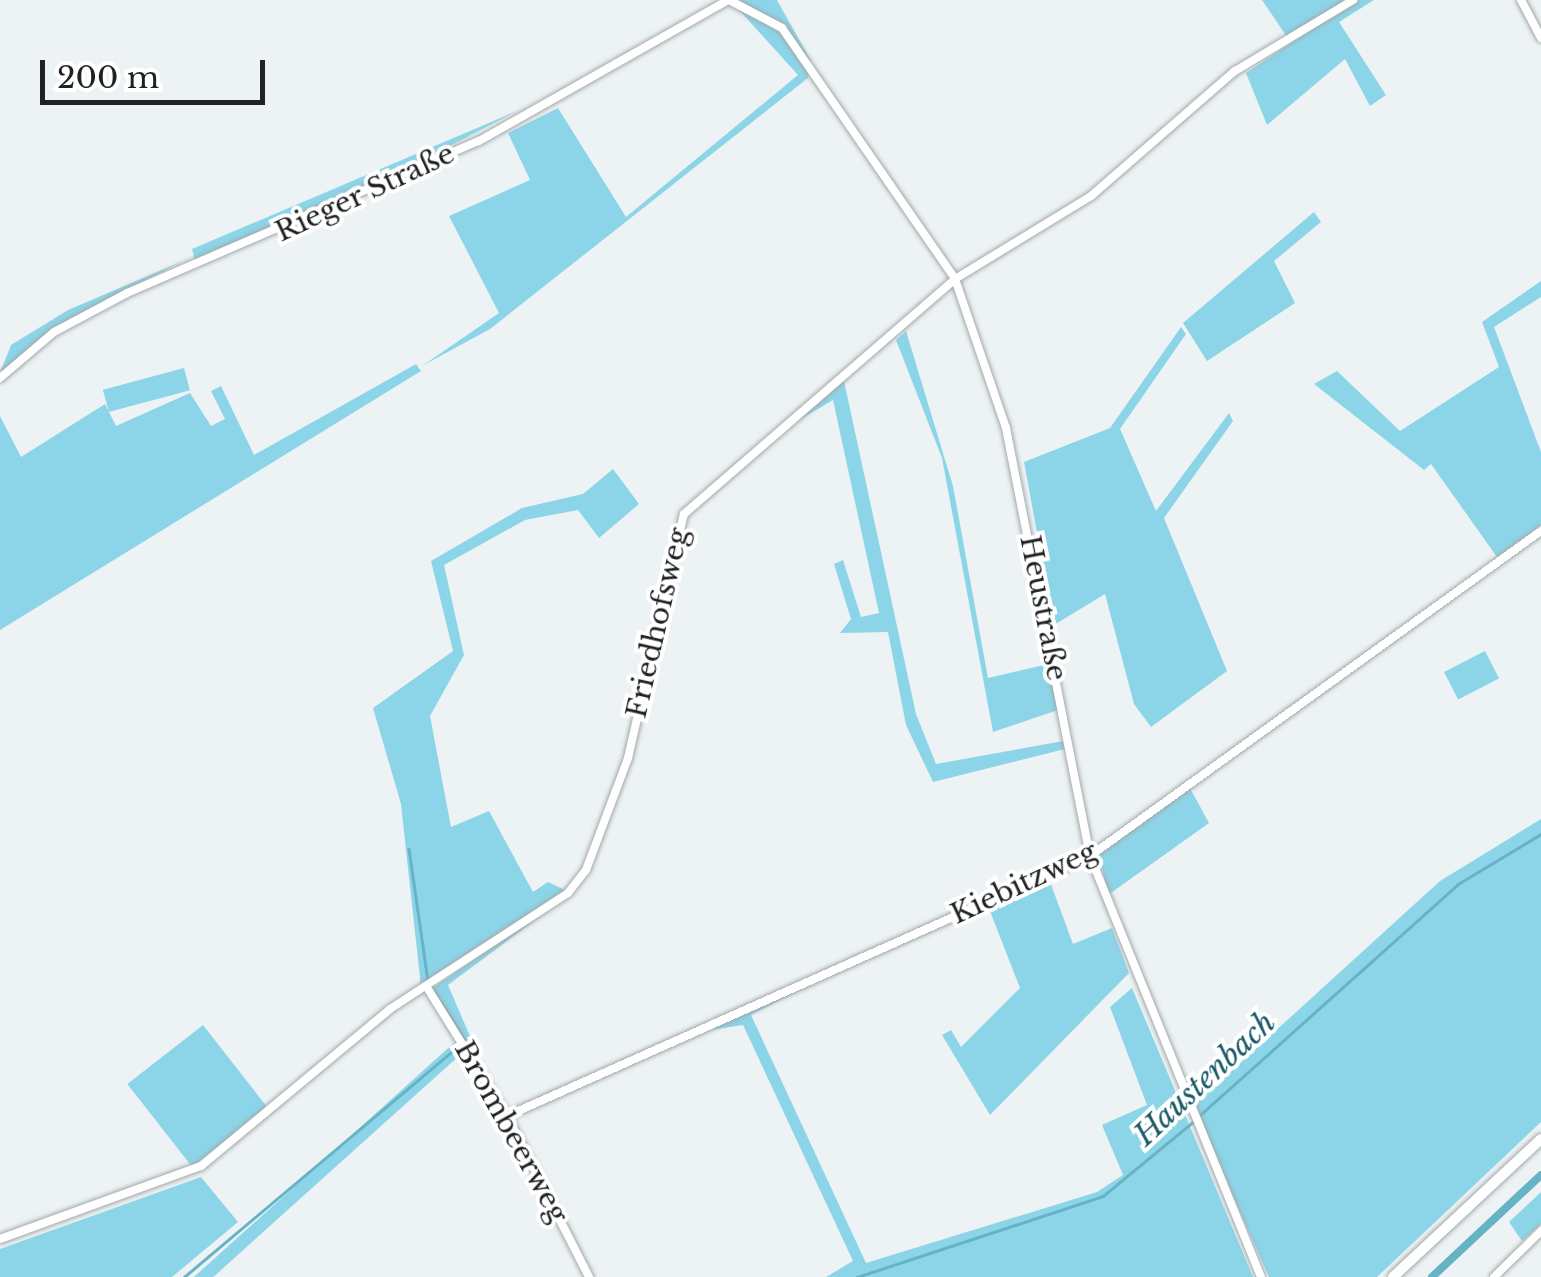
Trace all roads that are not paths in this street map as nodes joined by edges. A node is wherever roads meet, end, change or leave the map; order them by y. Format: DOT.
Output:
graph roads {
  1 [pos="729,0"];
  2 [pos="1353,0"];
  3 [pos="1521,0"];
  4 [pos="1541,38"];
  5 [pos="955,279"];
  6 [pos="0,378"];
  7 [pos="1541,531"];
  8 [pos="1090,856"];
  9 [pos="428,990"];
  10 [pos="507,1116"];
  11 [pos="1541,1139"];
  12 [pos="1541,1231"];
  13 [pos="0,1239"];
  14 [pos="589,1277"];
  15 [pos="1262,1277"];
  16 [pos="1392,1277"];
  17 [pos="1494,1277"];
  1 -- 5 [label="street, Heustraße"];
  1 -- 6 [label="street, Rieger Straße"];
  2 -- 5 [label="street, Friedhofsweg"];
  3 -- 4 [label="street"];
  5 -- 8 [label="street, Heustraße"];
  5 -- 9 [label="street, Friedhofsweg"];
  7 -- 8 [label="street, Kiebitzweg"];
  8 -- 10 [label="street, Kiebitzweg"];
  8 -- 15 [label="street, Heustraße"];
  9 -- 10 [label="street, Brombeerweg"];
  9 -- 13 [label="street, Friedhofsweg"];
  10 -- 14 [label="street, Brombeerweg"];
  11 -- 16 [label="main road"];
  12 -- 17 [label="street"];
}
